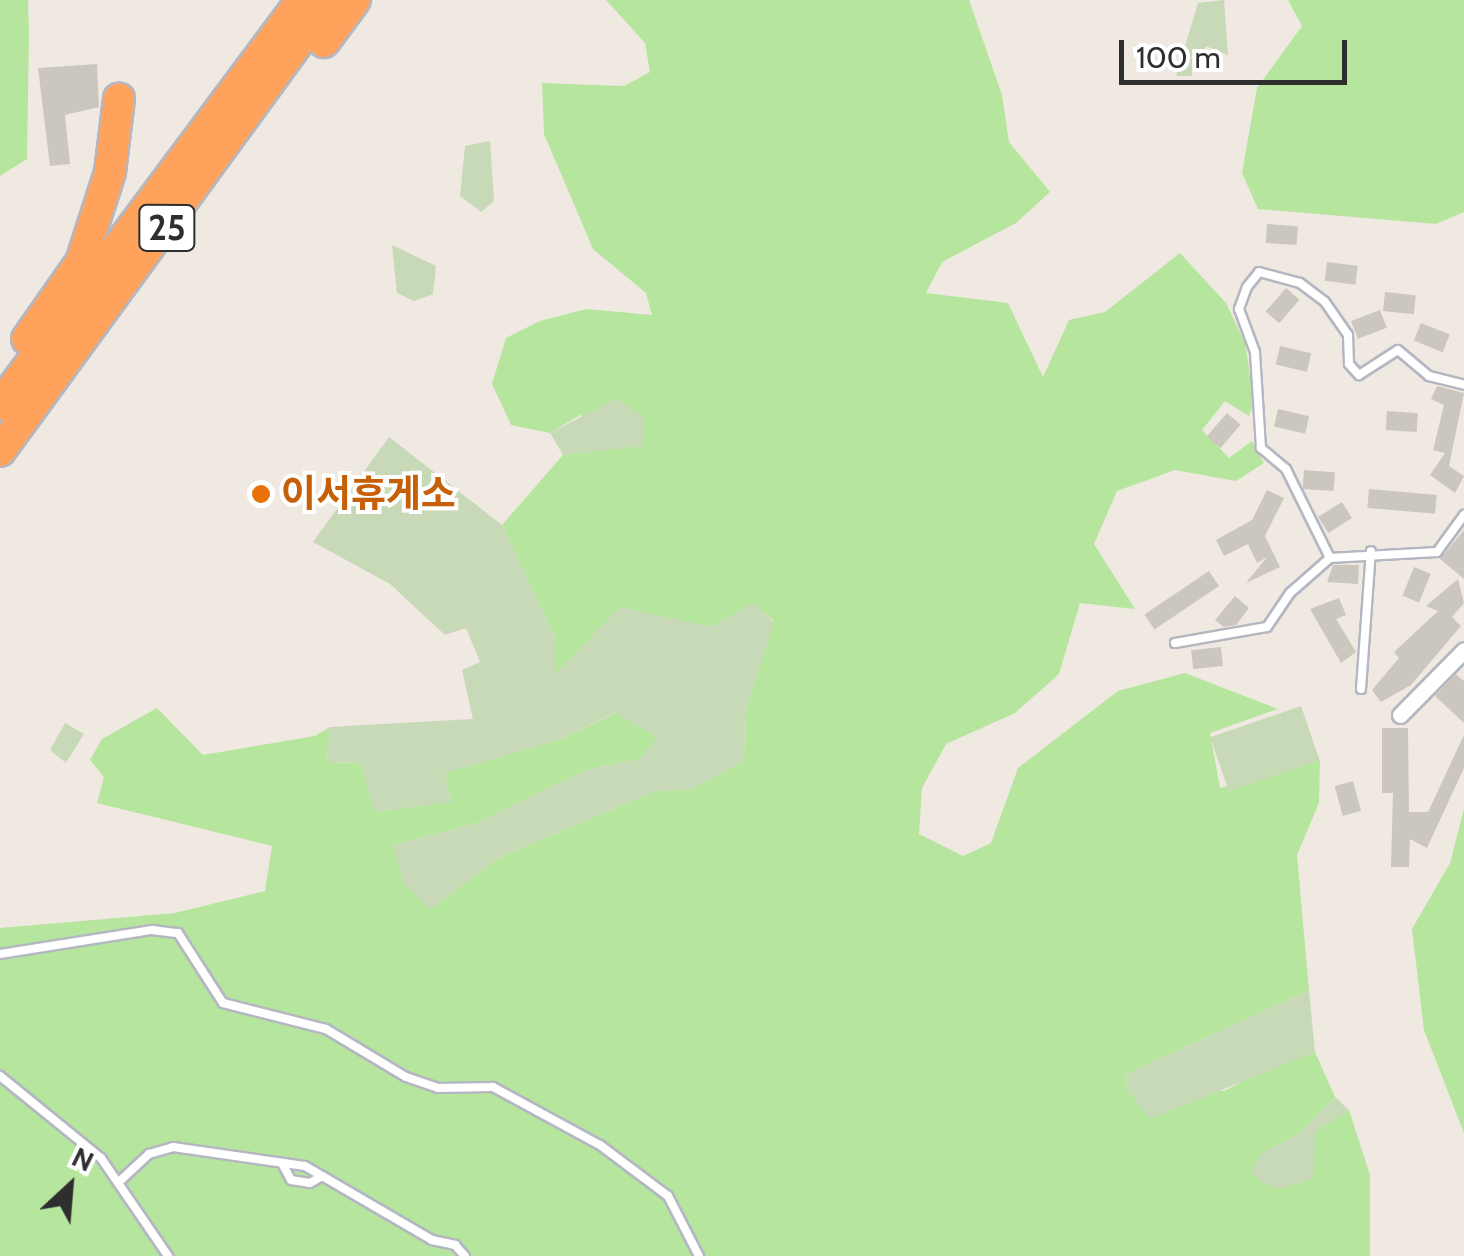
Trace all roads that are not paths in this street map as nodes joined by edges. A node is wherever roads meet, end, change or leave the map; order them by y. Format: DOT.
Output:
graph roads {
  1 [pos="302,0"];
  2 [pos="329,0"];
  3 [pos="355,0"];
  4 [pos="119,99"];
  5 [pos="166,229"];
  6 [pos="0,379"];
  7 [pos="1464,384"];
  8 [pos="0,405"];
  9 [pos="0,451"];
  10 [pos="1464,517"];
  11 [pos="1371,551"];
  12 [pos="1330,558"];
  13 [pos="1174,644"];
  14 [pos="1464,650"];
  15 [pos="1361,689"];
  16 [pos="1400,715"];
  17 [pos="0,954"];
  18 [pos="0,1076"];
  19 [pos="282,1162"];
  20 [pos="322,1176"];
  21 [pos="122,1180"];
  22 [pos="168,1256"];
  23 [pos="465,1256"];
  24 [pos="699,1256"];
  1 -- 8 [label="highway, 25"];
  2 -- 5 [label="highway, 25"];
  3 -- 5 [label="highway"];
  4 -- 6 [label="highway"];
  5 -- 9 [label="highway, 25"];
  7 -- 12 [label="lane"];
  10 -- 11 [label="lane"];
  11 -- 12 [label="lane"];
  11 -- 15 [label="lane"];
  12 -- 13 [label="lane"];
  14 -- 16 [label="street"];
  17 -- 24 [label="lane"];
  18 -- 21 [label="lane"];
  19 -- 20 [label="lane"];
  19 -- 20 [label="lane"];
  19 -- 21 [label="lane"];
  20 -- 23 [label="lane"];
  21 -- 22 [label="lane"];
}
